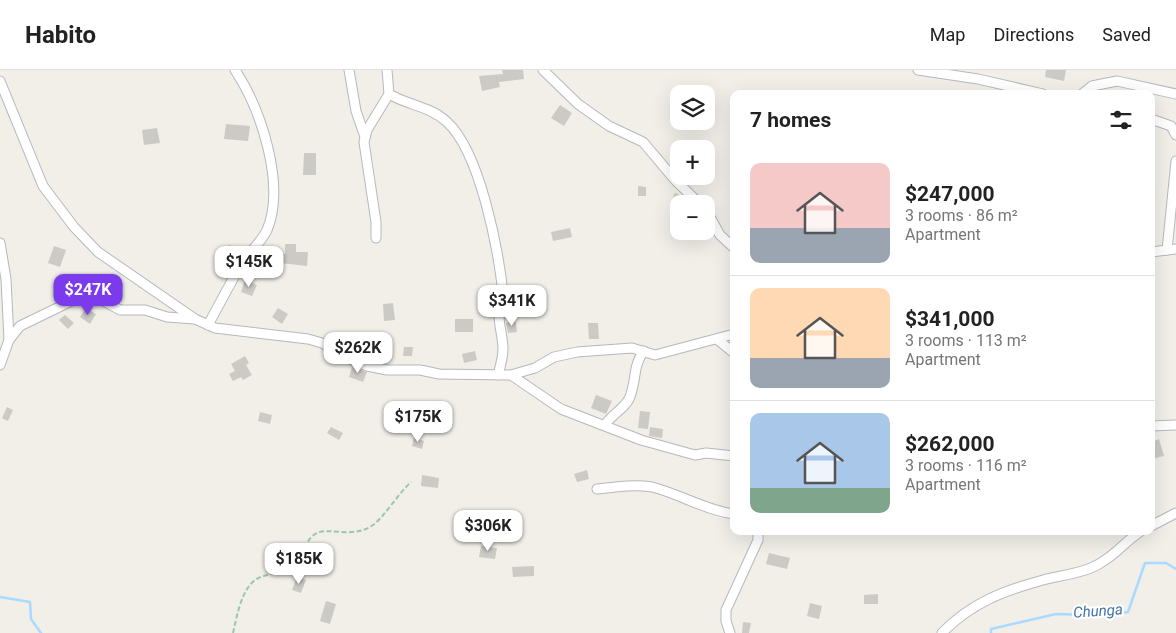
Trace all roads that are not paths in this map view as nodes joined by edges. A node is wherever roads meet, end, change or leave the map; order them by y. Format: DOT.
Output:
graph roads {
  1 [pos="235,70"];
  2 [pos="349,70"];
  3 [pos="387,70"];
  4 [pos="543,70"];
  5 [pos="918,70"];
  6 [pos="0,81"];
  7 [pos="1026,90"];
  8 [pos="1087,90"];
  9 [pos="389,94"];
  10 [pos="1176,94"];
  11 [pos="1155,120"];
  12 [pos="1176,135"];
  13 [pos="365,137"];
  14 [pos="1176,161"];
  15 [pos="691,195"];
  16 [pos="715,226"];
  17 [pos="376,238"];
  18 [pos="0,243"];
  19 [pos="730,244"];
  20 [pos="1171,250"];
  21 [pos="1155,252"];
  22 [pos="195,319"];
  23 [pos="208,325"];
  24 [pos="730,336"];
  25 [pos="9,340"];
  26 [pos="718,340"];
  27 [pos="730,350"];
  28 [pos="644,351"];
  29 [pos="0,365"];
  30 [pos="498,375"];
  31 [pos="511,375"];
  32 [pos="605,425"];
  33 [pos="1176,425"];
  34 [pos="1155,426"];
  35 [pos="730,456"];
  36 [pos="597,488"];
  37 [pos="1176,513"];
  38 [pos="730,514"];
  39 [pos="1155,524"];
  40 [pos="758,535"];
  41 [pos="1136,535"];
  42 [pos="730,633"];
  43 [pos="942,633"];
  1 -- 23 [label="street"];
  2 -- 13 [label="street"];
  3 -- 9 [label="street"];
  4 -- 15 [label="street"];
  5 -- 7 [label="street"];
  6 -- 22 [label="street"];
  8 -- 10 [label="street"];
  9 -- 13 [label="street"];
  9 -- 30 [label="street"];
  11 -- 12 [label="street"];
  13 -- 17 [label="street"];
  14 -- 20 [label="street"];
  16 -- 19 [label="street"];
  18 -- 25 [label="street"];
  20 -- 21 [label="street"];
  22 -- 23 [label="street"];
  22 -- 25 [label="street"];
  23 -- 30 [label="street"];
  24 -- 26 [label="street"];
  25 -- 29 [label="street"];
  26 -- 27 [label="street"];
  26 -- 28 [label="street"];
  28 -- 31 [label="street"];
  28 -- 32 [label="street"];
  30 -- 31 [label="street"];
  31 -- 32 [label="street"];
  32 -- 35 [label="street"];
  33 -- 34 [label="street"];
  36 -- 38 [label="street"];
  37 -- 39 [label="street"];
  40 -- 42 [label="street"];
  41 -- 43 [label="street"];
}
